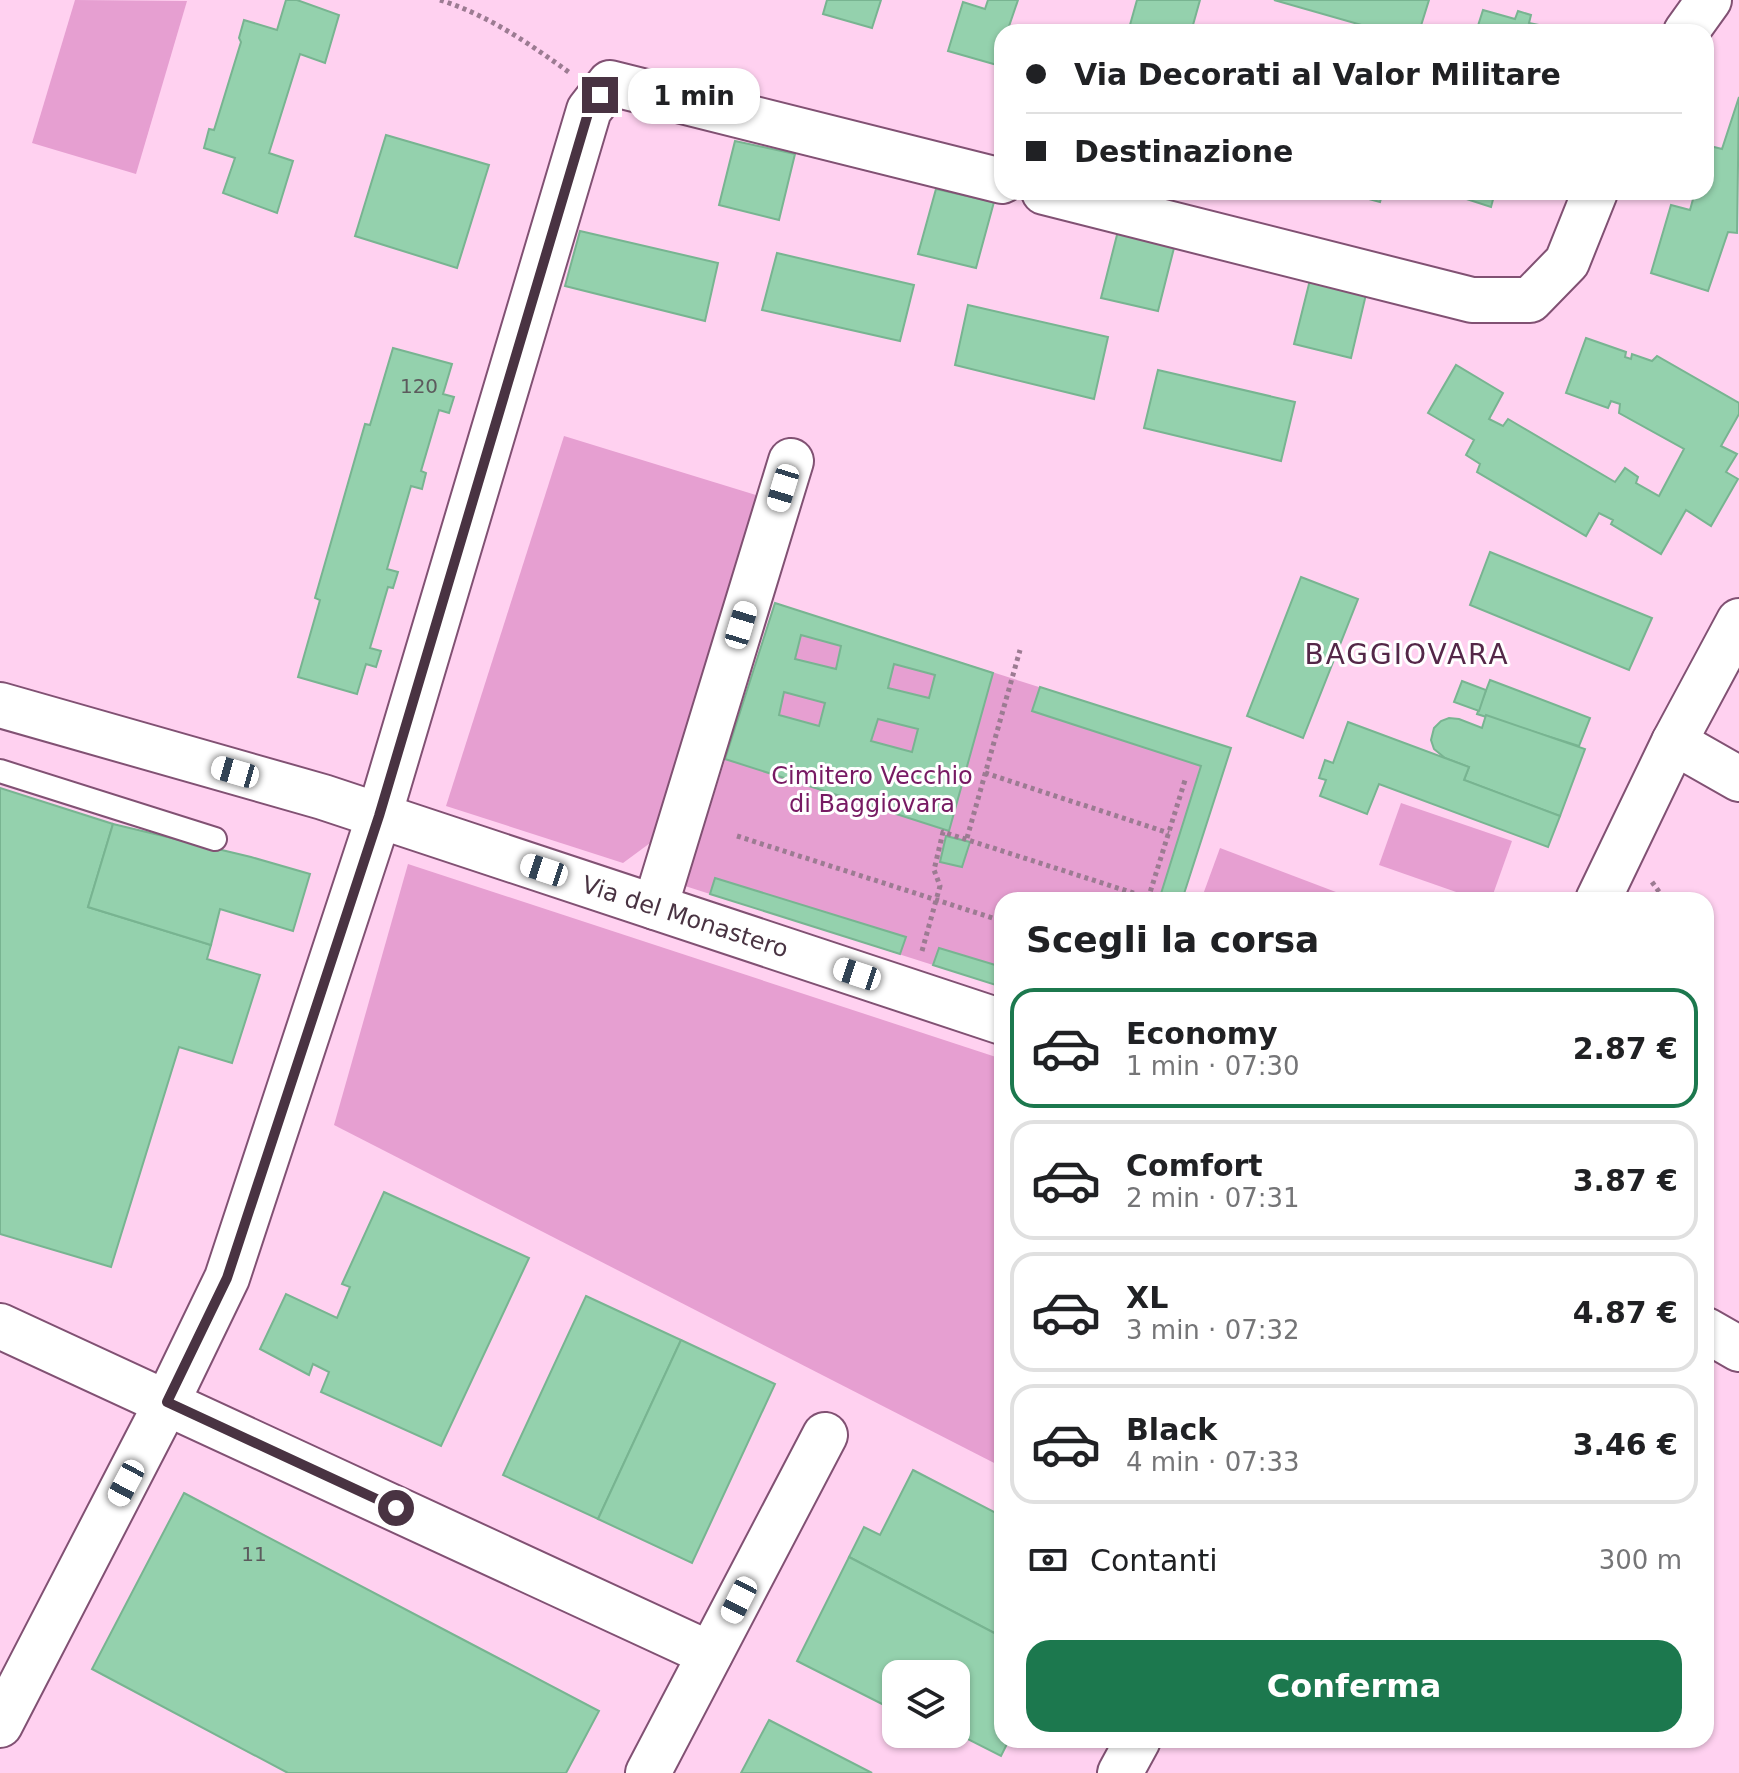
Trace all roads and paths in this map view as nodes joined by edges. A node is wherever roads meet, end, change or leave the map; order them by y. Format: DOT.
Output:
graph roads {
  1 [pos="440,0"];
  2 [pos="1709,0"];
  3 [pos="1692,24"];
  4 [pos="600,95"];
  5 [pos="994,179"];
  6 [pos="1076,200"];
  7 [pos="1592,200"];
  8 [pos="791,461"];
  9 [pos="1739,621"];
  10 [pos="1020,650"];
  11 [pos="0,705"];
  12 [pos="1674,742"];
  13 [pos="0,771"];
  14 [pos="985,773"];
  15 [pos="1186,777"];
  16 [pos="1739,779"];
  17 [pos="379,816"];
  18 [pos="1169,833"];
  19 [pos="737,836"];
  20 [pos="967,838"];
  21 [pos="215,839"];
  22 [pos="1127,892"];
  23 [pos="1150,892"];
  24 [pos="1602,892"];
  25 [pos="937,900"];
  26 [pos="655,907"];
  27 [pos="994,918"];
  28 [pos="922,951"];
  29 [pos="994,1019"];
  30 [pos="0,1326"];
  31 [pos="1714,1335"];
  32 [pos="1739,1349"];
  33 [pos="167,1402"];
  34 [pos="825,1435"];
  35 [pos="710,1654"];
  36 [pos="0,1725"];
  37 [pos="1134,1748"];
  38 [pos="648,1773"];
  39 [pos="1120,1773"];
  1 -- 4 [label="path"];
  2 -- 3 [label="street"];
  4 -- 5 [label="street"];
  4 -- 17 [label="street"];
  6 -- 7 [label="street"];
  8 -- 26 [label="street"];
  9 -- 12 [label="street"];
  10 -- 14 [label="path"];
  11 -- 17 [label="street, Via del Monastero"];
  12 -- 16 [label="street"];
  12 -- 24 [label="street"];
  13 -- 21 [label="lane"];
  14 -- 18 [label="path"];
  14 -- 20 [label="path"];
  15 -- 18 [label="path"];
  17 -- 26 [label="street, Via del Monastero"];
  17 -- 33 [label="street"];
  18 -- 23 [label="path"];
  19 -- 25 [label="path"];
  20 -- 22 [label="path"];
  20 -- 25 [label="path"];
  25 -- 27 [label="path"];
  25 -- 28 [label="path"];
  26 -- 29 [label="street, Via del Monastero"];
  30 -- 33 [label="street"];
  31 -- 32 [label="street"];
  33 -- 35 [label="street"];
  33 -- 36 [label="street"];
  34 -- 35 [label="street"];
  35 -- 38 [label="street"];
  37 -- 39 [label="street"];
}
